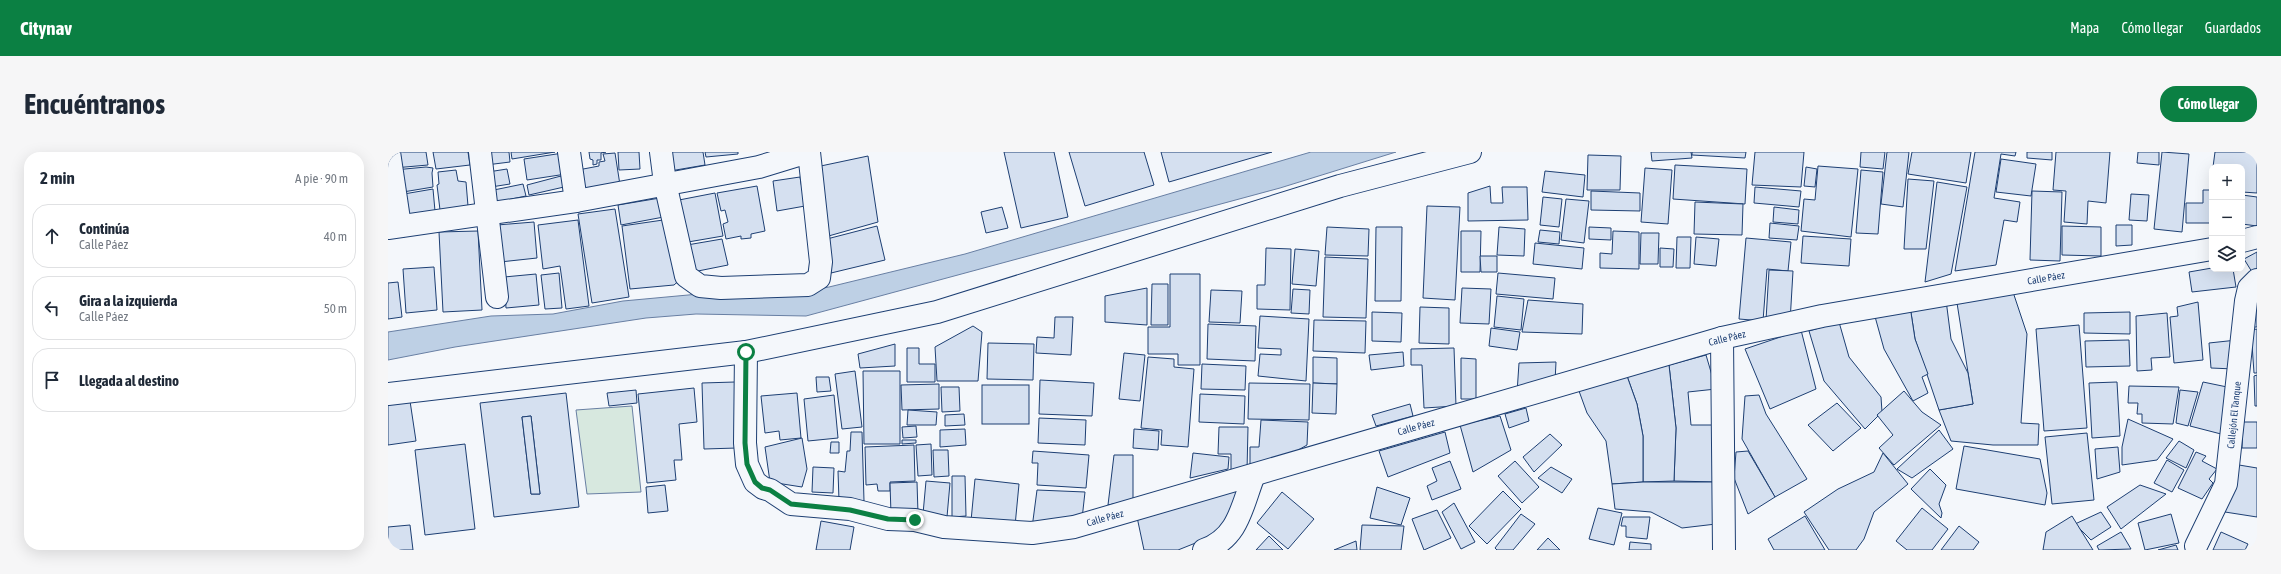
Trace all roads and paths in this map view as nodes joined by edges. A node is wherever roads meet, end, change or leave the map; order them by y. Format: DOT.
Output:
graph roads {
  1 [pos="389,152"];
  2 [pos="480,152"];
  3 [pos="569,152"];
  4 [pos="661,152"];
  5 [pos="809,152"];
  6 [pos="1470,152"];
  7 [pos="758,160"];
  8 [pos="665,183"];
  9 [pos="576,201"];
  10 [pos="487,213"];
  11 [pos="394,227"];
  12 [pos="2257,237"];
  13 [pos="2245,240"];
  14 [pos="2209,250"];
  15 [pos="2257,280"];
  16 [pos="497,296"];
  17 [pos="1722,338"];
  18 [pos="746,352"];
  19 [pos="388,394"];
  20 [pos="1254,475"];
  21 [pos="2196,546"];
  22 [pos="1204,550"];
  23 [pos="1724,550"];
  1 -- 11 [label="street"];
  2 -- 10 [label="street"];
  3 -- 9 [label="street"];
  4 -- 8 [label="street"];
  5 -- 7 [label="street"];
  5 -- 8 [label="street"];
  6 -- 18 [label="street"];
  7 -- 8 [label="street"];
  8 -- 9 [label="street"];
  9 -- 10 [label="street"];
  10 -- 11 [label="street"];
  10 -- 16 [label="street"];
  12 -- 13 [label="street"];
  14 -- 17 [label="street, Calle Páez"];
  15 -- 21 [label="street, Callejón El Tanque"];
  17 -- 20 [label="street, Calle Páez"];
  17 -- 23 [label="street"];
  18 -- 19 [label="street"];
  18 -- 20 [label="street, Calle Páez"];
  20 -- 22 [label="street"];
}
